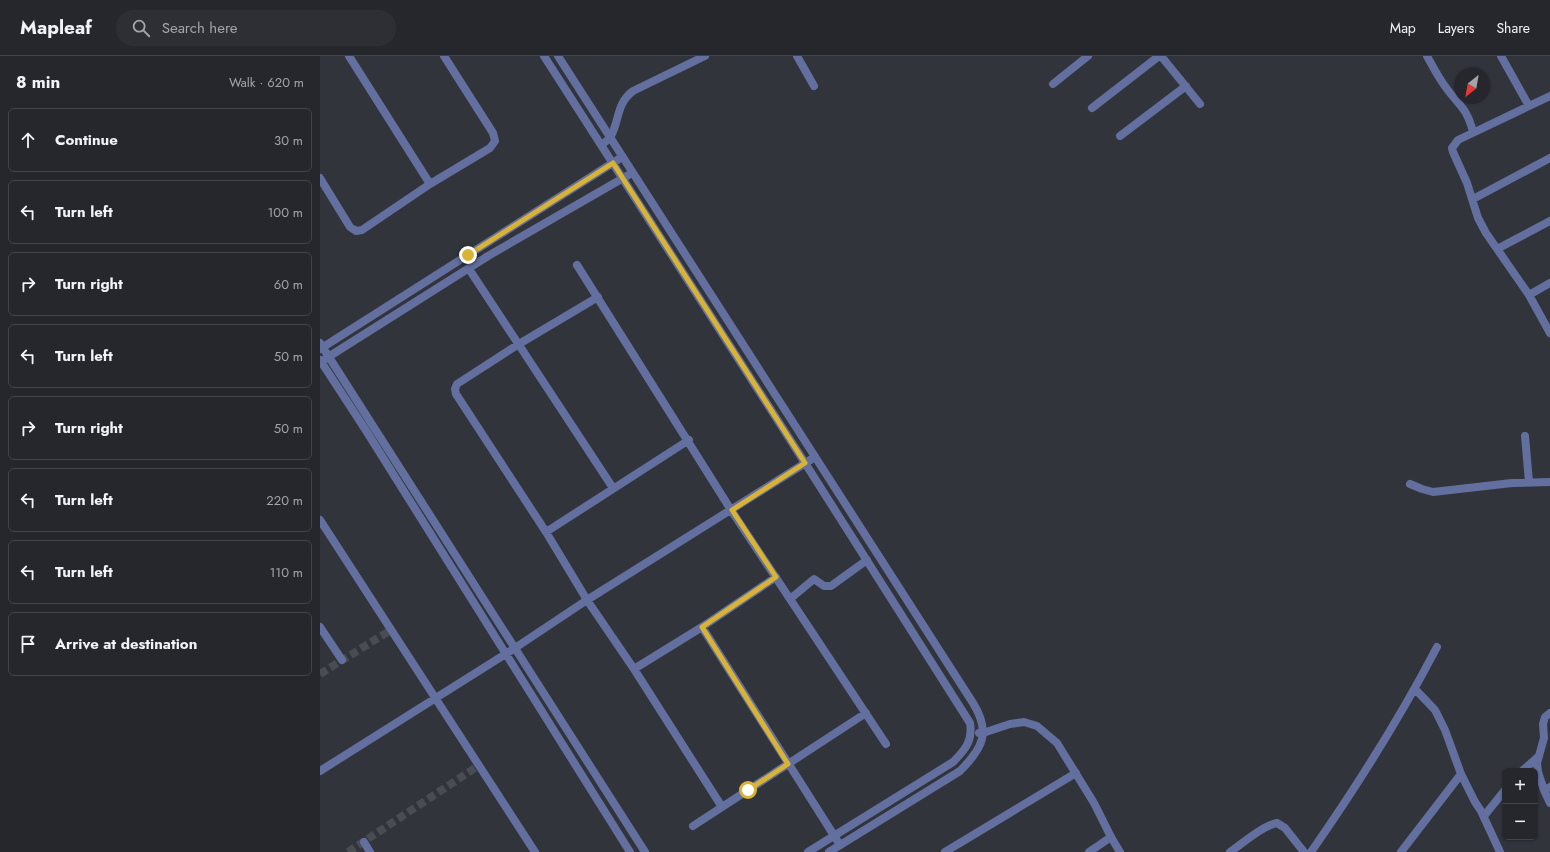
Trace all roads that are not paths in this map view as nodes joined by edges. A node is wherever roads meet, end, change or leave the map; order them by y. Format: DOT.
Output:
graph roads {
  1 [pos="349,56"];
  2 [pos="444,56"];
  3 [pos="544,56"];
  4 [pos="558,56"];
  5 [pos="704,56"];
  6 [pos="797,56"];
  7 [pos="1088,56"];
  8 [pos="1160,56"];
  9 [pos="1428,56"];
  10 [pos="1501,56"];
  11 [pos="1054,84"];
  12 [pos="814,86"];
  13 [pos="1186,86"];
  14 [pos="1550,96"];
  15 [pos="1200,104"];
  16 [pos="1529,106"];
  17 [pos="1092,108"];
  18 [pos="1473,132"];
  19 [pos="1120,136"];
  20 [pos="611,138"];
  21 [pos="602,144"];
  22 [pos="622,157"];
  23 [pos="1550,158"];
  24 [pos="613,163"];
  25 [pos="632,173"];
  26 [pos="320,178"];
  27 [pos="622,179"];
  28 [pos="430,184"];
  29 [pos="1473,199"];
  30 [pos="1550,221"];
  31 [pos="1497,249"];
  32 [pos="577,265"];
  33 [pos="469,269"];
  34 [pos="1550,283"];
  35 [pos="1529,294"];
  36 [pos="598,297"];
  37 [pos="1550,333"];
  38 [pos="519,344"];
  39 [pos="321,347"];
  40 [pos="329,357"];
  41 [pos="320,362"];
  42 [pos="1525,436"];
  43 [pos="689,440"];
  44 [pos="815,457"];
  45 [pos="805,463"];
  46 [pos="1530,482"];
  47 [pos="1550,482"];
  48 [pos="1410,484"];
  49 [pos="613,488"];
  50 [pos="732,510"];
  51 [pos="320,520"];
  52 [pos="546,532"];
  53 [pos="867,560"];
  54 [pos="776,577"];
  55 [pos="790,599"];
  56 [pos="587,600"];
  57 [pos="320,627"];
  58 [pos="702,627"];
  59 [pos="1436,647"];
  60 [pos="515,648"];
  61 [pos="505,653"];
  62 [pos="342,660"];
  63 [pos="634,669"];
  64 [pos="1415,689"];
  65 [pos="434,698"];
  66 [pos="866,713"];
  67 [pos="1550,713"];
  68 [pos="972,733"];
  69 [pos="983,733"];
  70 [pos="886,744"];
  71 [pos="1539,756"];
  72 [pos="788,764"];
  73 [pos="1525,768"];
  74 [pos="320,771"];
  75 [pos="1076,773"];
  76 [pos="1461,774"];
  77 [pos="1547,788"];
  78 [pos="1502,793"];
  79 [pos="1550,803"];
  80 [pos="722,808"];
  81 [pos="1483,814"];
  82 [pos="693,826"];
  83 [pos="834,835"];
  84 [pos="1111,837"];
  85 [pos="364,842"];
  86 [pos="840,845"];
  87 [pos="370,852"];
  88 [pos="534,852"];
  89 [pos="630,852"];
  90 [pos="645,852"];
  91 [pos="808,852"];
  92 [pos="828,852"];
  93 [pos="945,852"];
  94 [pos="1089,852"];
  95 [pos="1120,852"];
  96 [pos="1230,852"];
  97 [pos="1304,852"];
  98 [pos="1312,852"];
  99 [pos="1401,852"];
  100 [pos="1500,852"];
  1 -- 28 [label="street"];
  2 -- 28 [label="street"];
  3 -- 21 [label="street"];
  4 -- 20 [label="street"];
  5 -- 20 [label="street"];
  6 -- 12 [label="street"];
  7 -- 11 [label="street"];
  8 -- 13 [label="street"];
  8 -- 17 [label="street"];
  9 -- 18 [label="street"];
  10 -- 16 [label="street"];
  13 -- 15 [label="street"];
  13 -- 19 [label="street"];
  14 -- 16 [label="street"];
  16 -- 18 [label="street"];
  18 -- 29 [label="street"];
  20 -- 21 [label="street"];
  20 -- 22 [label="street"];
  21 -- 24 [label="street"];
  22 -- 24 [label="street"];
  22 -- 25 [label="street"];
  23 -- 29 [label="street"];
  24 -- 27 [label="street"];
  24 -- 39 [label="street"];
  25 -- 27 [label="street"];
  25 -- 44 [label="street"];
  26 -- 28 [label="street"];
  27 -- 33 [label="street"];
  27 -- 45 [label="street"];
  29 -- 31 [label="street"];
  30 -- 31 [label="street"];
  31 -- 35 [label="street"];
  32 -- 36 [label="street"];
  33 -- 38 [label="street"];
  33 -- 40 [label="street"];
  34 -- 35 [label="street"];
  35 -- 37 [label="street"];
  36 -- 38 [label="street"];
  36 -- 43 [label="street"];
  38 -- 49 [label="street"];
  38 -- 52 [label="street"];
  39 -- 40 [label="street"];
  40 -- 41 [label="street"];
  40 -- 60 [label="street"];
  41 -- 61 [label="street"];
  42 -- 46 [label="street"];
  43 -- 49 [label="street"];
  43 -- 50 [label="street"];
  44 -- 45 [label="street"];
  44 -- 69 [label="street"];
  45 -- 50 [label="street"];
  45 -- 53 [label="street"];
  46 -- 47 [label="street"];
  46 -- 48 [label="street"];
  49 -- 52 [label="street"];
  50 -- 54 [label="street"];
  50 -- 56 [label="street"];
  51 -- 65 [label="street"];
  52 -- 56 [label="street"];
  53 -- 55 [label="street"];
  53 -- 68 [label="street"];
  54 -- 55 [label="street"];
  54 -- 58 [label="street"];
  55 -- 66 [label="street"];
  56 -- 60 [label="street"];
  56 -- 63 [label="street"];
  57 -- 62 [label="street"];
  58 -- 63 [label="street"];
  58 -- 72 [label="street"];
  59 -- 64 [label="street"];
  60 -- 61 [label="street"];
  60 -- 90 [label="street"];
  61 -- 65 [label="street"];
  61 -- 89 [label="street"];
  63 -- 80 [label="street"];
  64 -- 76 [label="street"];
  64 -- 98 [label="street"];
  65 -- 74 [label="street"];
  65 -- 88 [label="street"];
  66 -- 70 [label="street"];
  66 -- 72 [label="street"];
  67 -- 71 [label="street"];
  68 -- 69 [label="street"];
  68 -- 83 [label="street"];
  69 -- 75 [label="street"];
  69 -- 86 [label="street"];
  71 -- 73 [label="street"];
  71 -- 77 [label="street"];
  72 -- 80 [label="street"];
  72 -- 83 [label="street"];
  75 -- 84 [label="street"];
  75 -- 93 [label="street"];
  76 -- 81 [label="street"];
  76 -- 99 [label="street"];
  77 -- 79 [label="street"];
  78 -- 81 [label="street"];
  80 -- 82 [label="street"];
  81 -- 100 [label="street"];
  83 -- 86 [label="street"];
  83 -- 91 [label="street"];
  84 -- 94 [label="street"];
  84 -- 95 [label="street"];
  85 -- 87 [label="street"];
  86 -- 92 [label="street"];
  96 -- 97 [label="street"];
}
